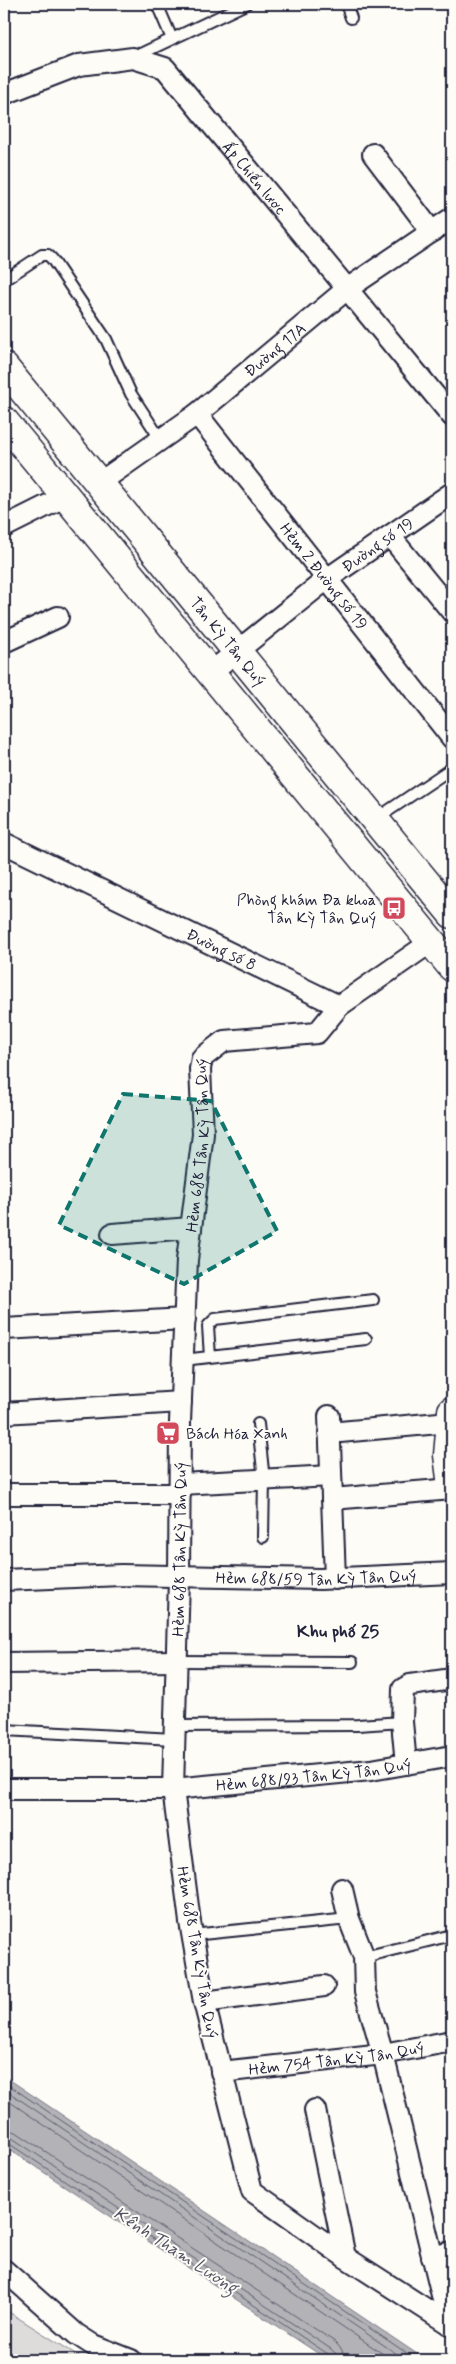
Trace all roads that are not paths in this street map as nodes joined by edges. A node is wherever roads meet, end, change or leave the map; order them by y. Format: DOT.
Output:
graph roads {
  1 [pos="157,4"];
  2 [pos="246,4"];
  3 [pos="346,4"];
  4 [pos="229,7"];
  5 [pos="351,18"];
  6 [pos="172,39"];
  7 [pos="133,58"];
  8 [pos="4,94"];
  9 [pos="373,154"];
  10 [pos="446,225"];
  11 [pos="4,280"];
  12 [pos="347,289"];
  13 [pos="4,368"];
  14 [pos="196,414"];
  15 [pos="452,416"];
  16 [pos="4,421"];
  17 [pos="161,440"];
  18 [pos="99,483"];
  19 [pos="452,493"];
  20 [pos="66,496"];
  21 [pos="4,528"];
  22 [pos="390,536"];
  23 [pos="327,579"];
  24 [pos="452,612"];
  25 [pos="58,617"];
  26 [pos="4,642"];
  27 [pos="236,651"];
  28 [pos="210,672"];
  29 [pos="452,738"];
  30 [pos="452,768"];
  31 [pos="375,820"];
  32 [pos="4,843"];
  33 [pos="452,914"];
  34 [pos="431,942"];
  35 [pos="452,967"];
  36 [pos="339,1006"];
  37 [pos="191,1228"];
  38 [pos="112,1234"];
  39 [pos="373,1300"];
  40 [pos="185,1319"];
  41 [pos="4,1329"];
  42 [pos="366,1339"];
  43 [pos="210,1357"];
  44 [pos="183,1360"];
  45 [pos="181,1402"];
  46 [pos="4,1413"];
  47 [pos="451,1416"];
  48 [pos="258,1424"];
  49 [pos="331,1476"];
  50 [pos="264,1480"];
  51 [pos="452,1487"];
  52 [pos="180,1489"];
  53 [pos="4,1494"];
  54 [pos="332,1499"];
  55 [pos="263,1537"];
  56 [pos="452,1573"];
  57 [pos="179,1578"];
  58 [pos="335,1579"];
  59 [pos="4,1580"];
  60 [pos="177,1661"];
  61 [pos="352,1662"];
  62 [pos="4,1663"];
  63 [pos="452,1679"];
  64 [pos="402,1722"];
  65 [pos="4,1730"];
  66 [pos="174,1732"];
  67 [pos="452,1756"];
  68 [pos="406,1764"];
  69 [pos="4,1789"];
  70 [pos="173,1789"];
  71 [pos="342,1889"];
  72 [pos="349,1919"];
  73 [pos="192,1935"];
  74 [pos="452,1935"];
  75 [pos="364,1957"];
  76 [pos="324,1986"];
  77 [pos="204,2002"];
  78 [pos="452,2041"];
  79 [pos="383,2054"];
  80 [pos="220,2072"];
  81 [pos="315,2110"];
  82 [pos="452,2252"];
  83 [pos="345,2257"];
  84 [pos="432,2257"];
  85 [pos="4,2270"];
  86 [pos="131,2360"];
  1 -- 6 [label="lane"];
  2 -- 4 [label="lane"];
  3 -- 5 [label="lane"];
  4 -- 6 [label="lane"];
  6 -- 7 [label="lane"];
  7 -- 8 [label="street, Ấp Chiến lược"];
  7 -- 12 [label="street, Ấp Chiến lược"];
  9 -- 10 [label="street"];
  10 -- 12 [label="street, Đường 17A"];
  11 -- 17 [label="lane"];
  12 -- 14 [label="street, Đường 17A"];
  12 -- 15 [label="street, Ấp Chiến lược"];
  13 -- 18 [label="main road, Tân Kỳ Tân Quý"];
  14 -- 17 [label="street, Đường 17A"];
  14 -- 23 [label="street, Hẻm 2 Đường số 19"];
  16 -- 20 [label="main road, Tân Kỳ Tân Quý"];
  17 -- 18 [label="street, Đường 17A"];
  18 -- 27 [label="main road, Tân Kỳ Tân Quý"];
  19 -- 22 [label="street, Đường số 19"];
  20 -- 21 [label="street"];
  20 -- 28 [label="main road, Tân Kỳ Tân Quý"];
  22 -- 23 [label="street, Đường số 19"];
  22 -- 24 [label="street"];
  23 -- 27 [label="street, Đường số 19"];
  23 -- 29 [label="street, Hẻm 2 Đường số 19"];
  25 -- 26 [label="street"];
  27 -- 28 [label="street, Đường số 19"];
  27 -- 31 [label="main road, Tân Kỳ Tân Quý"];
  28 -- 34 [label="main road, Tân Kỳ Tân Quý"];
  30 -- 31 [label="lane"];
  31 -- 33 [label="main road, Tân Kỳ Tân Quý"];
  32 -- 36 [label="street, Đường số 8"];
  34 -- 35 [label="main road, Tân Kỳ Tân Quý"];
  34 -- 36 [label="street"];
  36 -- 37 [label="street, Hẻm 688 Tân Kỳ Tân Quý"];
  37 -- 38 [label="street"];
  37 -- 40 [label="street, Hẻm 688 Tân Kỳ Tân Quý"];
  39 -- 43 [label="lane"];
  40 -- 41 [label="street"];
  40 -- 44 [label="street, Hẻm 688 Tân Kỳ Tân Quý"];
  42 -- 43 [label="lane"];
  43 -- 44 [label="lane"];
  44 -- 45 [label="street, Hẻm 688 Tân Kỳ Tân Quý"];
  45 -- 46 [label="street"];
  45 -- 52 [label="street, Hẻm 688 Tân Kỳ Tân Quý"];
  47 -- 49 [label="street"];
  47 -- 51 [label="main road"];
  48 -- 50 [label="lane"];
  49 -- 50 [label="street"];
  49 -- 54 [label="street"];
  50 -- 52 [label="street"];
  50 -- 55 [label="lane"];
  51 -- 54 [label="street"];
  52 -- 53 [label="street"];
  52 -- 57 [label="street, Hẻm 688 Tân Kỳ Tân Quý"];
  54 -- 58 [label="street"];
  56 -- 58 [label="street, Hẻm 688/59 Tân Kỳ Tân Quý"];
  57 -- 58 [label="street, Hẻm 688/59 Tân Kỳ Tân Quý"];
  57 -- 59 [label="street, Hẻm 688/59 Tân Kỳ Tân Quý"];
  57 -- 60 [label="street, Hẻm 688 Tân Kỳ Tân Quý"];
  60 -- 61 [label="lane"];
  60 -- 62 [label="street"];
  60 -- 66 [label="street, Hẻm 688 Tân Kỳ Tân Quý"];
  63 -- 64 [label="street"];
  64 -- 66 [label="lane"];
  64 -- 68 [label="street"];
  65 -- 66 [label="lane"];
  66 -- 70 [label="street, Hẻm 688 Tân Kỳ Tân Quý"];
  67 -- 68 [label="street, Hẻm 688/93 Tân Kỳ Tân Quý"];
  68 -- 70 [label="street, Hẻm 688/93 Tân Kỳ Tân Quý"];
  69 -- 70 [label="street, Hẻm 688/93 Tân Kỳ Tân Quý"];
  70 -- 73 [label="street, Hẻm 688 Tân Kỳ Tân Quý"];
  71 -- 72 [label="street"];
  72 -- 73 [label="lane"];
  72 -- 75 [label="street"];
  73 -- 77 [label="street, Hẻm 688 Tân Kỳ Tân Quý"];
  74 -- 75 [label="lane"];
  75 -- 79 [label="street"];
  76 -- 77 [label="street"];
  77 -- 80 [label="street, Hẻm 688 Tân Kỳ Tân Quý"];
  78 -- 79 [label="street, Hẻm 754 Tân Kỳ Tân Quý"];
  79 -- 80 [label="street, Hẻm 754 Tân Kỳ Tân Quý"];
  79 -- 84 [label="street"];
  80 -- 83 [label="street, Hẻm 688 Tân Kỳ Tân Quý"];
  81 -- 83 [label="street"];
  82 -- 84 [label="street"];
  83 -- 84 [label="street"];
  85 -- 86 [label="street"];
}
